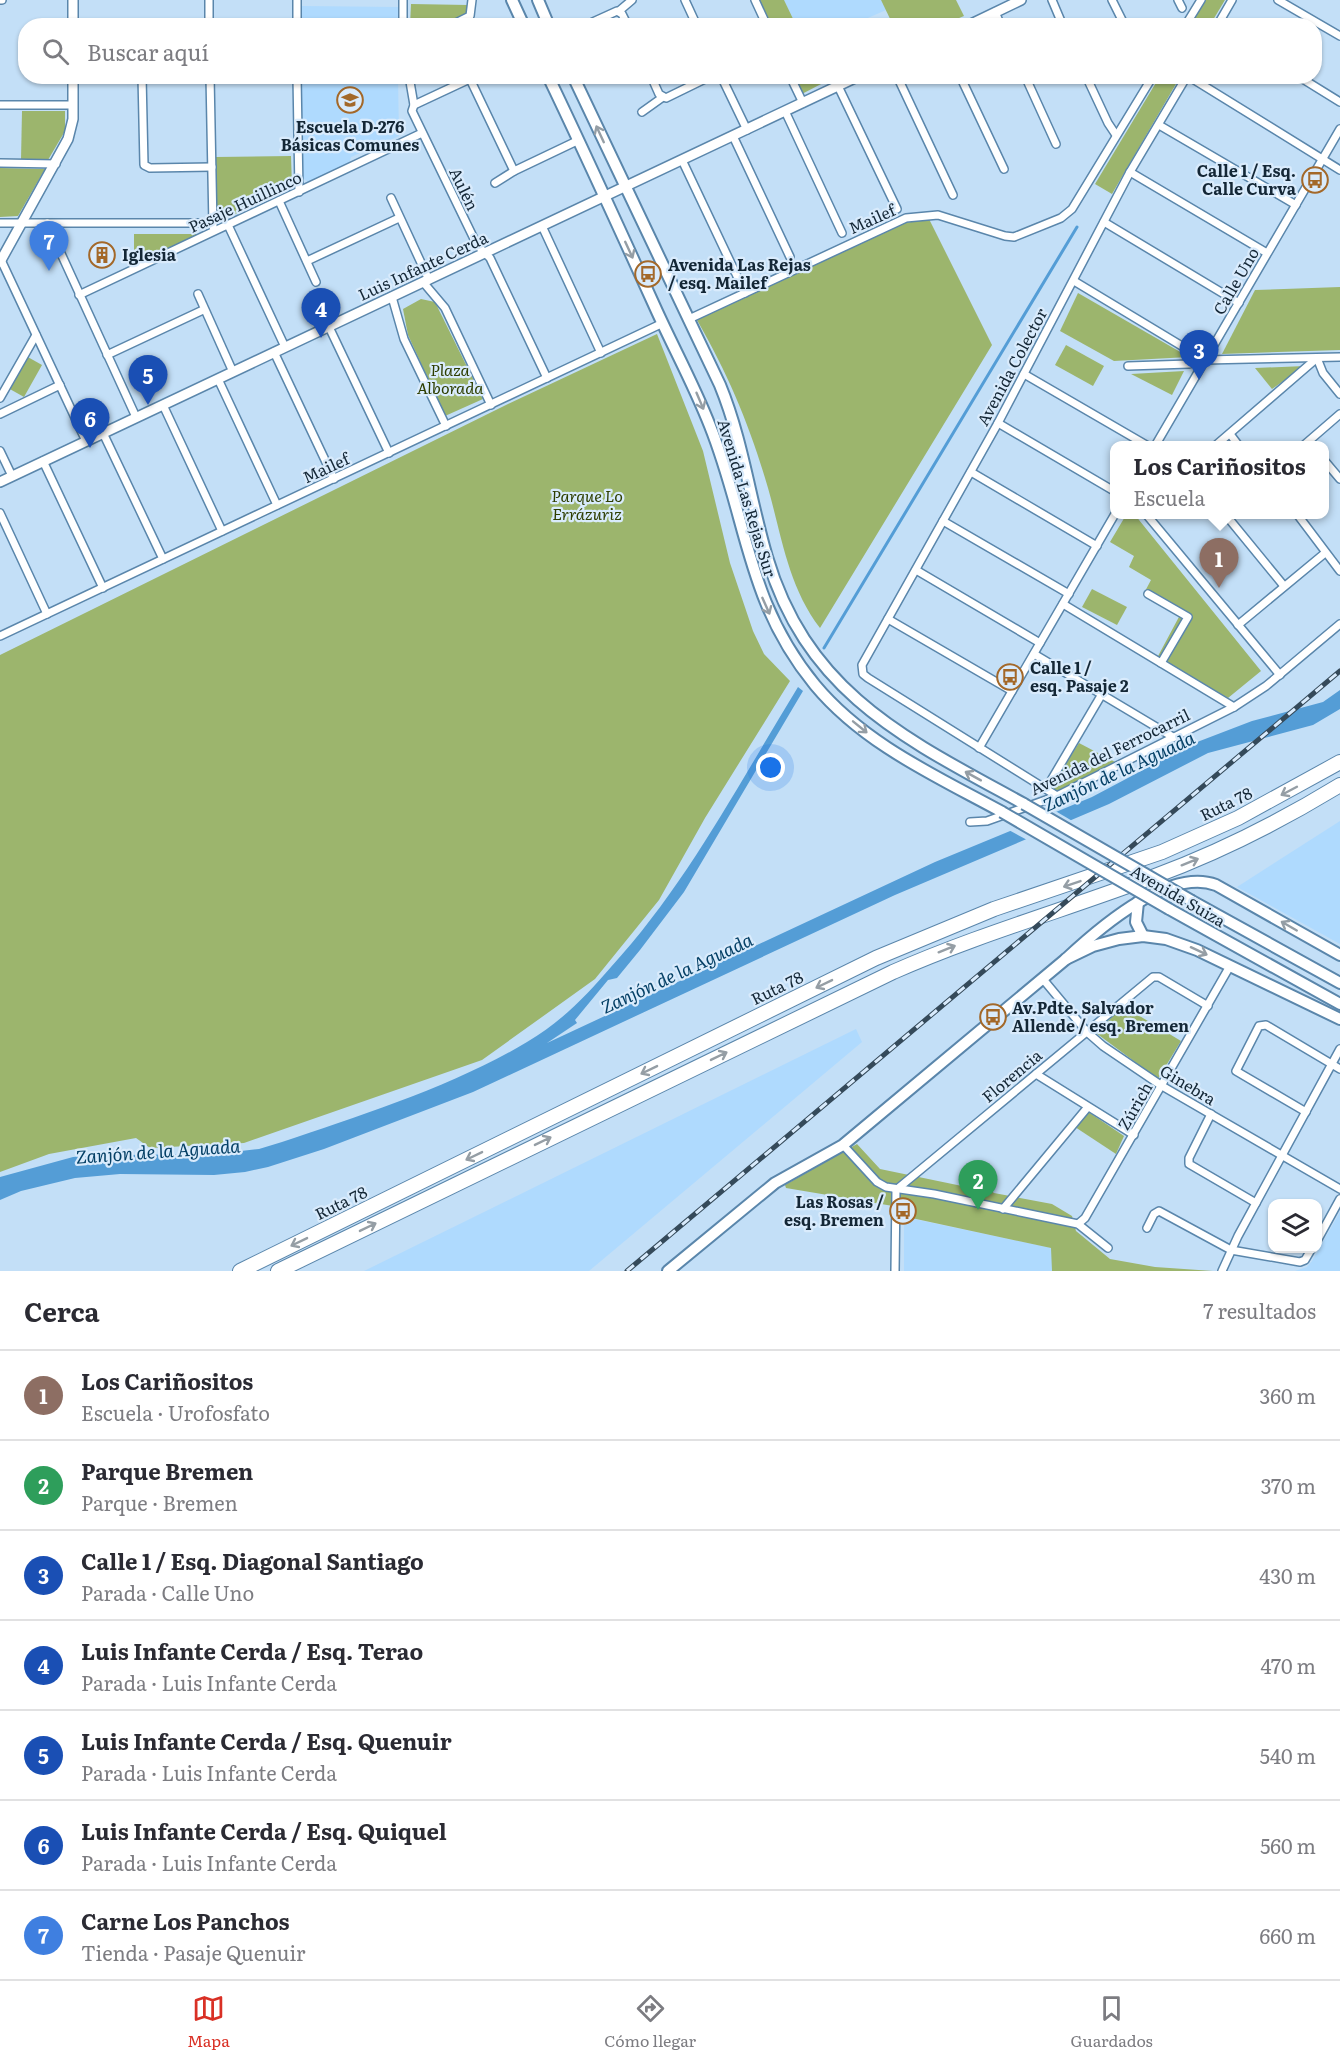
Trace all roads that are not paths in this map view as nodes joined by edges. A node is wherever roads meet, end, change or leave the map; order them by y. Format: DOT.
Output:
graph roads {
  1 [pos="73,0"];
  2 [pos="209,0"];
  3 [pos="297,0"];
  4 [pos="403,0"];
  5 [pos="472,0"];
  6 [pos="512,0"];
  7 [pos="538,0"];
  8 [pos="632,0"];
  9 [pos="685,0"];
  10 [pos="755,0"];
  11 [pos="1021,0"];
  12 [pos="1052,0"];
  13 [pos="1112,0"];
  14 [pos="1178,0"];
  15 [pos="1201,0"];
  16 [pos="1233,0"];
  17 [pos="1278,0"];
  18 [pos="1182,8"];
  19 [pos="619,11"];
  20 [pos="995,12"];
  21 [pos="73,18"];
  22 [pos="209,18"];
  23 [pos="297,18"];
  24 [pos="403,18"];
  25 [pos="466,18"];
  26 [pos="520,18"];
  27 [pos="546,18"];
  28 [pos="603,18"];
  29 [pos="623,18"];
  30 [pos="693,18"];
  31 [pos="763,18"];
  32 [pos="983,18"];
  33 [pos="998,18"];
  34 [pos="1060,18"];
  35 [pos="1121,18"];
  36 [pos="1190,18"];
  37 [pos="1222,18"];
  38 [pos="1309,18"];
  39 [pos="1322,26"];
  40 [pos="1340,36"];
  41 [pos="73,84"];
  42 [pos="142,84"];
  43 [pos="210,84"];
  44 [pos="297,84"];
  45 [pos="410,84"];
  46 [pos="460,84"];
  47 [pos="476,84"];
  48 [pos="552,84"];
  49 [pos="577,84"];
  50 [pos="656,84"];
  51 [pos="693,84"];
  52 [pos="726,84"];
  53 [pos="794,84"];
  54 [pos="842,84"];
  55 [pos="901,84"];
  56 [pos="964,84"];
  57 [pos="1029,84"];
  58 [pos="1090,84"];
  59 [pos="1149,84"];
  60 [pos="1183,84"];
  61 [pos="1201,84"];
  62 [pos="1311,84"];
  63 [pos="838,86"];
  64 [pos="663,97"];
  65 [pos="1340,102"];
  66 [pos="803,103"];
  67 [pos="0,105"];
  68 [pos="74,105"];
  69 [pos="414,105"];
  70 [pos="785,111"];
  71 [pos="642,112"];
  72 [pos="1159,125"];
  73 [pos="1340,129"];
  74 [pos="747,130"];
  75 [pos="422,133"];
  76 [pos="1116,135"];
  77 [pos="733,136"];
  78 [pos="579,140"];
  79 [pos="1056,144"];
  80 [pos="682,160"];
  81 [pos="1322,160"];
  82 [pos="0,163"];
  83 [pos="56,164"];
  84 [pos="212,167"];
  85 [pos="1004,169"];
  86 [pos="1340,170"];
  87 [pos="514,171"];
  88 [pos="1130,172"];
  89 [pos="495,183"];
  90 [pos="624,188"];
  91 [pos="298,192"];
  92 [pos="953,195"];
  93 [pos="604,197"];
  94 [pos="392,198"];
  95 [pos="279,201"];
  96 [pos="1296,205"];
  97 [pos="897,209"];
  98 [pos="399,218"];
  99 [pos="1104,222"];
  100 [pos="0,223"];
  101 [pos="21,223"];
  102 [pos="47,223"];
  103 [pos="213,223"];
  104 [pos="228,225"];
  105 [pos="542,226"];
  106 [pos="213,232"];
  107 [pos="842,233"];
  108 [pos="1267,253"];
  109 [pos="484,254"];
  110 [pos="790,257"];
  111 [pos="0,261"];
  112 [pos="308,261"];
  113 [pos="426,281"];
  114 [pos="1074,281"];
  115 [pos="316,282"];
  116 [pos="745,293"];
  117 [pos="198,294"];
  118 [pos="79,295"];
  119 [pos="392,297"];
  120 [pos="1239,303"];
  121 [pos="203,310"];
  122 [pos="689,320"];
  123 [pos="663,323"];
  124 [pos="329,327"];
  125 [pos="36,335"];
  126 [pos="285,347"];
  127 [pos="274,352"];
  128 [pos="601,353"];
  129 [pos="107,355"];
  130 [pos="1340,357"];
  131 [pos="1317,358"];
  132 [pos="1205,360"];
  133 [pos="1128,366"];
  134 [pos="233,372"];
  135 [pos="1024,374"];
  136 [pos="547,378"];
  137 [pos="218,379"];
  138 [pos="60,385"];
  139 [pos="1340,394"];
  140 [pos="0,398"];
  141 [pos="163,405"];
  142 [pos="490,405"];
  143 [pos="0,414"];
  144 [pos="1340,414"];
  145 [pos="136,417"];
  146 [pos="998,423"];
  147 [pos="446,426"];
  148 [pos="103,433"];
  149 [pos="1230,434"];
  150 [pos="86,441"];
  151 [pos="1139,441"];
  152 [pos="1158,441"];
  153 [pos="1221,441"];
  154 [pos="1235,441"];
  155 [pos="1310,441"];
  156 [pos="0,451"];
  157 [pos="389,453"];
  158 [pos="43,461"];
  159 [pos="1329,466"];
  160 [pos="971,472"];
  161 [pos="12,476"];
  162 [pos="334,479"];
  163 [pos="1340,479"];
  164 [pos="0,482"];
  165 [pos="1110,488"];
  166 [pos="278,506"];
  167 [pos="0,513"];
  168 [pos="1112,519"];
  169 [pos="1150,519"];
  170 [pos="1228,519"];
  171 [pos="1301,519"];
  172 [pos="943,521"];
  173 [pos="222,531"];
  174 [pos="1097,546"];
  175 [pos="1325,553"];
  176 [pos="163,559"];
  177 [pos="916,570"];
  178 [pos="1340,572"];
  179 [pos="1284,586"];
  180 [pos="103,588"];
  181 [pos="1069,594"];
  182 [pos="1148,594"];
  183 [pos="1063,604"];
  184 [pos="47,614"];
  185 [pos="888,620"];
  186 [pos="1340,624"];
  187 [pos="1238,625"];
  188 [pos="0,636"];
  189 [pos="1040,643"];
  190 [pos="1034,654"];
  191 [pos="1161,663"];
  192 [pos="1280,675"];
  193 [pos="1012,691"];
  194 [pos="1102,694"];
  195 [pos="1234,706"];
  196 [pos="1173,737"];
  197 [pos="979,748"];
  198 [pos="1340,762"];
  199 [pos="1340,785"];
  200 [pos="1046,789"];
  201 [pos="1057,796"];
  202 [pos="1024,804"];
  203 [pos="1002,812"];
  204 [pos="970,822"];
  205 [pos="1138,902"];
  206 [pos="1143,936"];
  207 [pos="1340,955"];
  208 [pos="1066,959"];
  209 [pos="1230,966"];
  210 [pos="1042,978"];
  211 [pos="1340,983"];
  212 [pos="1340,1004"];
  213 [pos="1208,1006"];
  214 [pos="1340,1019"];
  215 [pos="1087,1032"];
  216 [pos="1340,1049"];
  217 [pos="1332,1064"];
  218 [pos="1340,1069"];
  219 [pos="1035,1074"];
  220 [pos="1162,1086"];
  221 [pos="1087,1108"];
  222 [pos="1306,1112"];
  223 [pos="1211,1114"];
  224 [pos="1134,1135"];
  225 [pos="843,1145"];
  226 [pos="1282,1155"];
  227 [pos="1340,1189"];
  228 [pos="896,1190"];
  229 [pos="1340,1199"];
  230 [pos="1256,1203"];
  231 [pos="1003,1209"];
  232 [pos="1078,1224"];
  233 [pos="1147,1228"];
  234 [pos="1322,1230"];
  235 [pos="1108,1248"];
  236 [pos="1231,1250"];
  237 [pos="1309,1253"];
  238 [pos="240,1271"];
  239 [pos="278,1271"];
  240 [pos="668,1271"];
  241 [pos="895,1271"];
  242 [pos="1222,1271"];
  1 -- 21 [label="street"];
  2 -- 22 [label="street"];
  3 -- 23 [label="street"];
  4 -- 24 [label="street"];
  5 -- 25 [label="street"];
  6 -- 26 [label="main road"];
  7 -- 27 [label="main road"];
  8 -- 19 [label="street"];
  9 -- 30 [label="street"];
  10 -- 31 [label="street"];
  11 -- 20 [label="street"];
  12 -- 34 [label="street"];
  13 -- 35 [label="street"];
  14 -- 18 [label="street"];
  15 -- 36 [label="street"];
  16 -- 37 [label="street"];
  17 -- 38 [label="street"];
  19 -- 28 [label="street"];
  19 -- 29 [label="street"];
  20 -- 32 [label="street"];
  20 -- 33 [label="street"];
  39 -- 40 [label="street"];
  41 -- 68 [label="street"];
  42 -- 84 [label="street"];
  43 -- 84 [label="street"];
  44 -- 91 [label="street"];
  45 -- 69 [label="street, Aulén"];
  46 -- 69 [label="street"];
  47 -- 87 [label="street"];
  48 -- 78 [label="main road, Avenida Las Rejas Sur"];
  90 -- 49 [label="main road, Avenida Las Rejas Sur, one-way"];
  50 -- 64 [label="street"];
  51 -- 64 [label="street"];
  52 -- 74 [label="street"];
  53 -- 66 [label="street"];
  54 -- 63 [label="street, Luis Infante Cerda"];
  55 -- 92 [label="street"];
  56 -- 85 [label="street"];
  57 -- 79 [label="street"];
  58 -- 76 [label="street"];
  59 -- 76 [label="street"];
  60 -- 72 [label="street, Avenida Colector"];
  61 -- 81 [label="street"];
  62 -- 65 [label="street"];
  63 -- 66 [label="street, Luis Infante Cerda"];
  63 -- 97 [label="street"];
  64 -- 71 [label="street"];
  66 -- 70 [label="street, Luis Infante Cerda"];
  67 -- 68 [label="street"];
  68 -- 83 [label="street"];
  69 -- 75 [label="street, Aulén"];
  70 -- 74 [label="street, Luis Infante Cerda"];
  70 -- 107 [label="street"];
  72 -- 88 [label="street, Avenida Colector"];
  72 -- 96 [label="street"];
  73 -- 81 [label="street, Calle Uno"];
  74 -- 77 [label="street, Luis Infante Cerda"];
  75 -- 91 [label="street, Pasaje Huillinco"];
  75 -- 109 [label="street, Aulén"];
  76 -- 116 [label="street, Mailef"];
  77 -- 80 [label="street, Luis Infante Cerda"];
  77 -- 110 [label="street"];
  78 -- 87 [label="street"];
  78 -- 93 [label="main road, Avenida Las Rejas Sur"];
  80 -- 90 [label="street, Luis Infante Cerda"];
  80 -- 116 [label="street"];
  81 -- 86 [label="street"];
  81 -- 96 [label="street, Calle Uno"];
  82 -- 83 [label="street"];
  83 -- 101 [label="street"];
  84 -- 103 [label="street"];
  87 -- 89 [label="street"];
  88 -- 99 [label="street, Avenida Colector"];
  88 -- 108 [label="street"];
  90 -- 93 [label="street, Luis Infante Cerda"];
  90 -- 122 [label="main road, Avenida Las Rejas Sur"];
  91 -- 95 [label="street, Pasaje Huillinco"];
  93 -- 105 [label="street, Luis Infante Cerda"];
  93 -- 123 [label="main road, Avenida Las Rejas Sur, one-way"];
  94 -- 98 [label="street"];
  95 -- 104 [label="street, Pasaje Huillinco"];
  95 -- 112 [label="street"];
  96 -- 108 [label="street, Calle Uno"];
  98 -- 112 [label="street"];
  98 -- 113 [label="street"];
  99 -- 114 [label="street, Avenida Colector"];
  99 -- 120 [label="street"];
  100 -- 101 [label="street, Pasaje Huillinco"];
  101 -- 102 [label="street, Pasaje Huillinco"];
  101 -- 111 [label="street"];
  102 -- 103 [label="street, Pasaje Huillinco"];
  102 -- 118 [label="street"];
  103 -- 106 [label="street"];
  104 -- 106 [label="street, Pasaje Huillinco"];
  104 -- 126 [label="street"];
  105 -- 109 [label="street, Luis Infante Cerda"];
  105 -- 128 [label="street"];
  106 -- 118 [label="street, Pasaje Huillinco"];
  108 -- 120 [label="street, Calle Uno"];
  109 -- 113 [label="street, Luis Infante Cerda"];
  109 -- 136 [label="street, Aulén"];
  111 -- 125 [label="street"];
  112 -- 115 [label="street"];
  113 -- 119 [label="street, Luis Infante Cerda"];
  113 -- 142 [label="street"];
  114 -- 132 [label="street"];
  114 -- 135 [label="street, Avenida Colector"];
  116 -- 122 [label="street, Mailef"];
  117 -- 121 [label="street"];
  118 -- 129 [label="street"];
  119 -- 124 [label="street, Luis Infante Cerda"];
  119 -- 147 [label="street"];
  120 -- 132 [label="street, Calle Uno"];
  121 -- 129 [label="street"];
  121 -- 134 [label="street"];
  202 -- 122 [label="main road, Avenida Las Rejas Sur, one-way"];
  123 -- 128 [label="street, Mailef"];
  123 -- 203 [label="main road, Avenida Las Rejas Sur, one-way"];
  124 -- 126 [label="street, Luis Infante Cerda"];
  124 -- 157 [label="street"];
  125 -- 138 [label="street"];
  125 -- 140 [label="street"];
  126 -- 127 [label="street, Luis Infante Cerda"];
  127 -- 134 [label="street, Luis Infante Cerda"];
  127 -- 162 [label="street"];
  128 -- 136 [label="street, Mailef"];
  129 -- 145 [label="street"];
  130 -- 131 [label="street"];
  131 -- 132 [label="street"];
  131 -- 139 [label="street"];
  131 -- 149 [label="street"];
  132 -- 133 [label="street"];
  132 -- 152 [label="street, Calle Uno"];
  134 -- 137 [label="street, Luis Infante Cerda"];
  135 -- 146 [label="street, Avenida Colector"];
  135 -- 151 [label="street"];
  136 -- 142 [label="street, Mailef"];
  137 -- 141 [label="street, Luis Infante Cerda"];
  137 -- 166 [label="street"];
  138 -- 143 [label="street"];
  138 -- 150 [label="street"];
  141 -- 145 [label="street, Luis Infante Cerda"];
  141 -- 173 [label="street"];
  142 -- 147 [label="street, Mailef"];
  144 -- 155 [label="street"];
  145 -- 148 [label="street, Luis Infante Cerda"];
  146 -- 160 [label="street, Avenida Colector"];
  146 -- 165 [label="street"];
  147 -- 157 [label="street, Mailef"];
  148 -- 150 [label="street, Luis Infante Cerda"];
  148 -- 176 [label="street"];
  149 -- 153 [label="street"];
  149 -- 154 [label="street"];
  150 -- 158 [label="street, Luis Infante Cerda"];
  156 -- 161 [label="street"];
  157 -- 162 [label="street, Mailef"];
  158 -- 161 [label="street, Luis Infante Cerda"];
  158 -- 180 [label="street"];
  159 -- 163 [label="street"];
  160 -- 172 [label="street, Avenida Colector"];
  160 -- 174 [label="street"];
  161 -- 164 [label="street, Luis Infante Cerda"];
  162 -- 166 [label="street, Mailef"];
  166 -- 173 [label="street, Mailef"];
  167 -- 184 [label="street"];
  168 -- 174 [label="street"];
  169 -- 187 [label="street"];
  170 -- 179 [label="street"];
  171 -- 175 [label="street"];
  172 -- 177 [label="street, Avenida Colector"];
  172 -- 181 [label="street"];
  173 -- 176 [label="street, Mailef"];
  174 -- 181 [label="street"];
  175 -- 178 [label="street"];
  175 -- 179 [label="street"];
  176 -- 180 [label="street, Mailef"];
  177 -- 185 [label="street, Avenida Colector"];
  177 -- 189 [label="street"];
  179 -- 187 [label="street"];
  180 -- 184 [label="street, Mailef"];
  181 -- 183 [label="street"];
  182 -- 191 [label="street"];
  183 -- 189 [label="street"];
  183 -- 191 [label="street"];
  184 -- 188 [label="street, Mailef"];
  185 -- 193 [label="street"];
  185 -- 197 [label="street, Avenida Colector"];
  186 -- 192 [label="street, Avenida del Ferrocarril"];
  187 -- 192 [label="street"];
  189 -- 190 [label="street"];
  190 -- 193 [label="street"];
  190 -- 194 [label="street"];
  191 -- 195 [label="street"];
  192 -- 195 [label="street, Avenida del Ferrocarril"];
  193 -- 197 [label="street"];
  194 -- 196 [label="street"];
  194 -- 200 [label="street"];
  195 -- 196 [label="street, Avenida del Ferrocarril"];
  196 -- 201 [label="street, Avenida del Ferrocarril"];
  197 -- 200 [label="street"];
  198 -- 238 [label="highway, Ruta 78, one-way"];
  239 -- 199 [label="highway, Ruta 78, one-way"];
  200 -- 201 [label="street"];
  201 -- 204 [label="street, Avenida del Ferrocarril"];
  202 -- 211 [label="main road, Avenida Suiza, bridge"];
  203 -- 212 [label="main road, Avenida Suiza, bridge"];
  205 -- 206 [label="main road"];
  207 -- 205 [label="main road, one-way"];
  205 -- 208 [label="main road"];
  206 -- 208 [label="main road"];
  206 -- 209 [label="main road, one-way"];
  208 -- 210 [label="main road"];
  209 -- 213 [label="street, Zúrich"];
  209 -- 214 [label="main road"];
  210 -- 215 [label="street, Ginebra"];
  210 -- 225 [label="main road"];
  213 -- 215 [label="street, Florencia"];
  213 -- 220 [label="street, Zúrich"];
  215 -- 219 [label="street, Florencia"];
  215 -- 220 [label="street, Ginebra"];
  216 -- 217 [label="street"];
  217 -- 218 [label="street"];
  217 -- 222 [label="street"];
  217 -- 222 [label="street"];
  219 -- 221 [label="street"];
  219 -- 228 [label="street, Florencia"];
  220 -- 223 [label="street, Ginebra"];
  220 -- 224 [label="street, Zúrich"];
  221 -- 224 [label="street"];
  221 -- 231 [label="street"];
  222 -- 226 [label="street"];
  223 -- 226 [label="street, Ginebra"];
  223 -- 230 [label="street"];
  224 -- 232 [label="street, Zúrich"];
  225 -- 228 [label="street"];
  225 -- 240 [label="main road"];
  226 -- 227 [label="street, Ginebra"];
  226 -- 230 [label="street"];
  228 -- 231 [label="street"];
  228 -- 241 [label="street"];
  229 -- 234 [label="street"];
  230 -- 236 [label="street"];
  231 -- 232 [label="street"];
  232 -- 235 [label="street"];
  233 -- 236 [label="street"];
  236 -- 237 [label="street"];
  236 -- 242 [label="street"];
}
